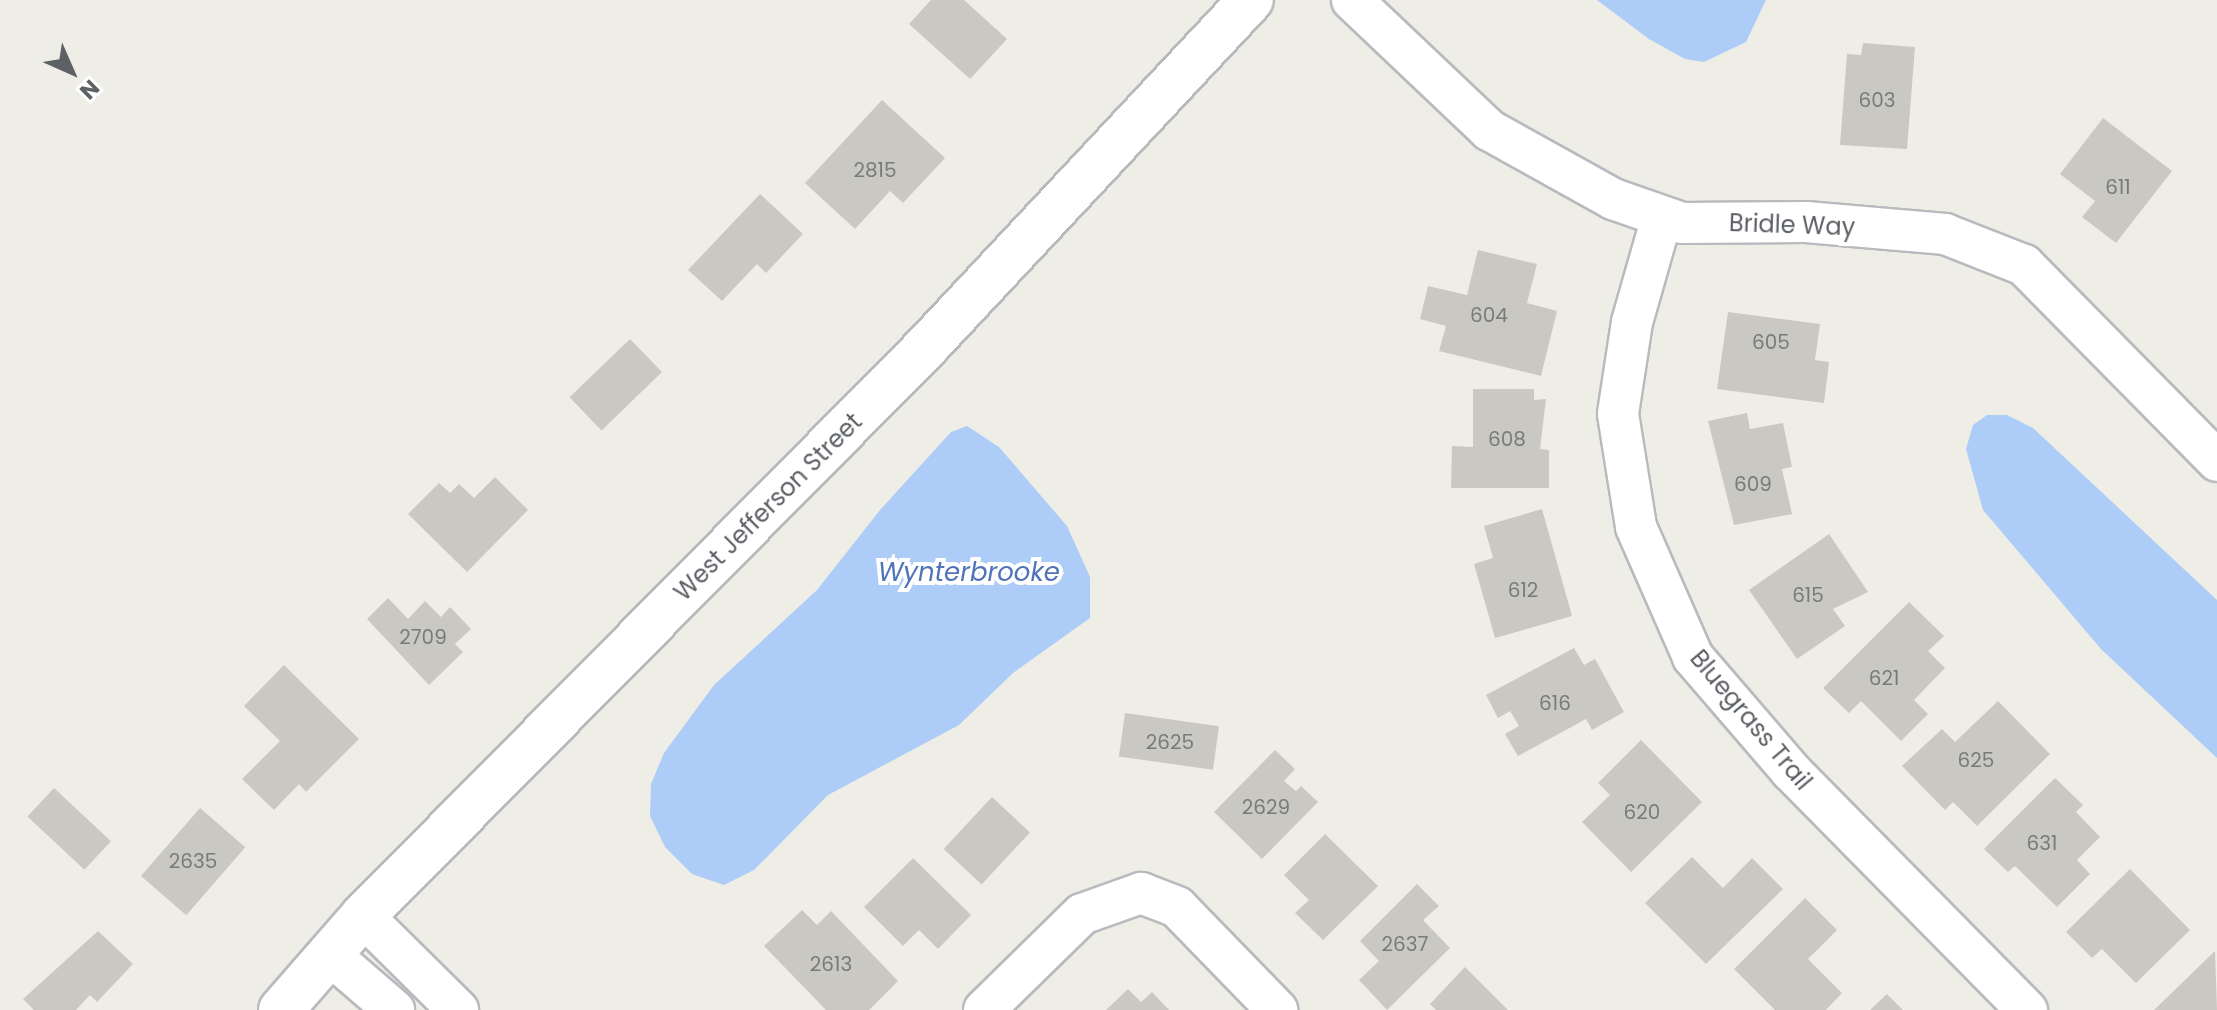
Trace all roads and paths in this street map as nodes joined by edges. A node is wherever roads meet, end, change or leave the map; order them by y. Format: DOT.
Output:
graph roads {
  1 [pos="1251,0"];
  2 [pos="1352,0"];
  3 [pos="1662,217"];
  4 [pos="2217,461"];
  5 [pos="363,916"];
  6 [pos="329,954"];
  7 [pos="281,1010"];
  8 [pos="394,1010"];
  9 [pos="458,1010"];
  10 [pos="984,1010"];
  11 [pos="1277,1010"];
  12 [pos="2027,1010"];
  1 -- 5 [label="street, West Jefferson Street"];
  2 -- 3 [label="street, Bridle Way"];
  3 -- 4 [label="street, Bridle Way"];
  3 -- 12 [label="street, Bluegrass Trail"];
  5 -- 6 [label="street, West Jefferson Street"];
  5 -- 9 [label="street"];
  6 -- 7 [label="street, West Jefferson Street"];
  6 -- 8 [label="street"];
  10 -- 11 [label="street"];
}
